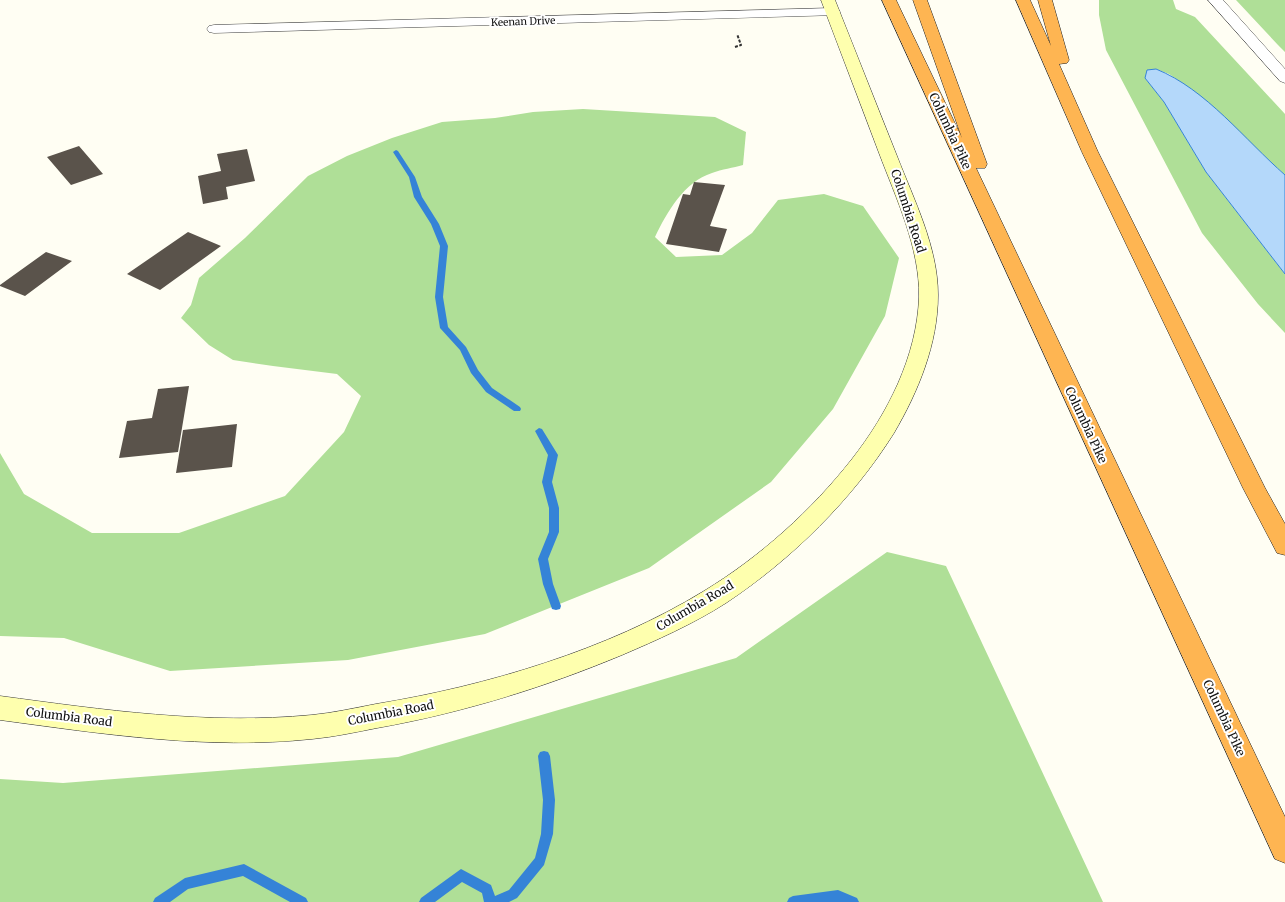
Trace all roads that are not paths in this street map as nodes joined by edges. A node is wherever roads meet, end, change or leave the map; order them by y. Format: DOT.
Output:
graph roads {
  1 [pos="889,0"];
  2 [pos="920,0"];
  3 [pos="1023,0"];
  4 [pos="1044,0"];
  5 [pos="1215,0"];
  6 [pos="830,6"];
  7 [pos="214,29"];
  8 [pos="1285,78"];
  9 [pos="1090,152"];
  10 [pos="1019,281"];
  11 [pos="1285,546"];
  12 [pos="0,708"];
  13 [pos="1285,849"];
  1 -- 10 [label="highway, Columbia Pike"];
  2 -- 10 [label="highway"];
  3 -- 9 [label="highway"];
  4 -- 9 [label="highway"];
  5 -- 8 [label="street"];
  6 -- 7 [label="street, Keenan Drive"];
  6 -- 12 [label="street, Columbia Road"];
  9 -- 11 [label="highway"];
  10 -- 13 [label="highway, Columbia Pike"];
}
